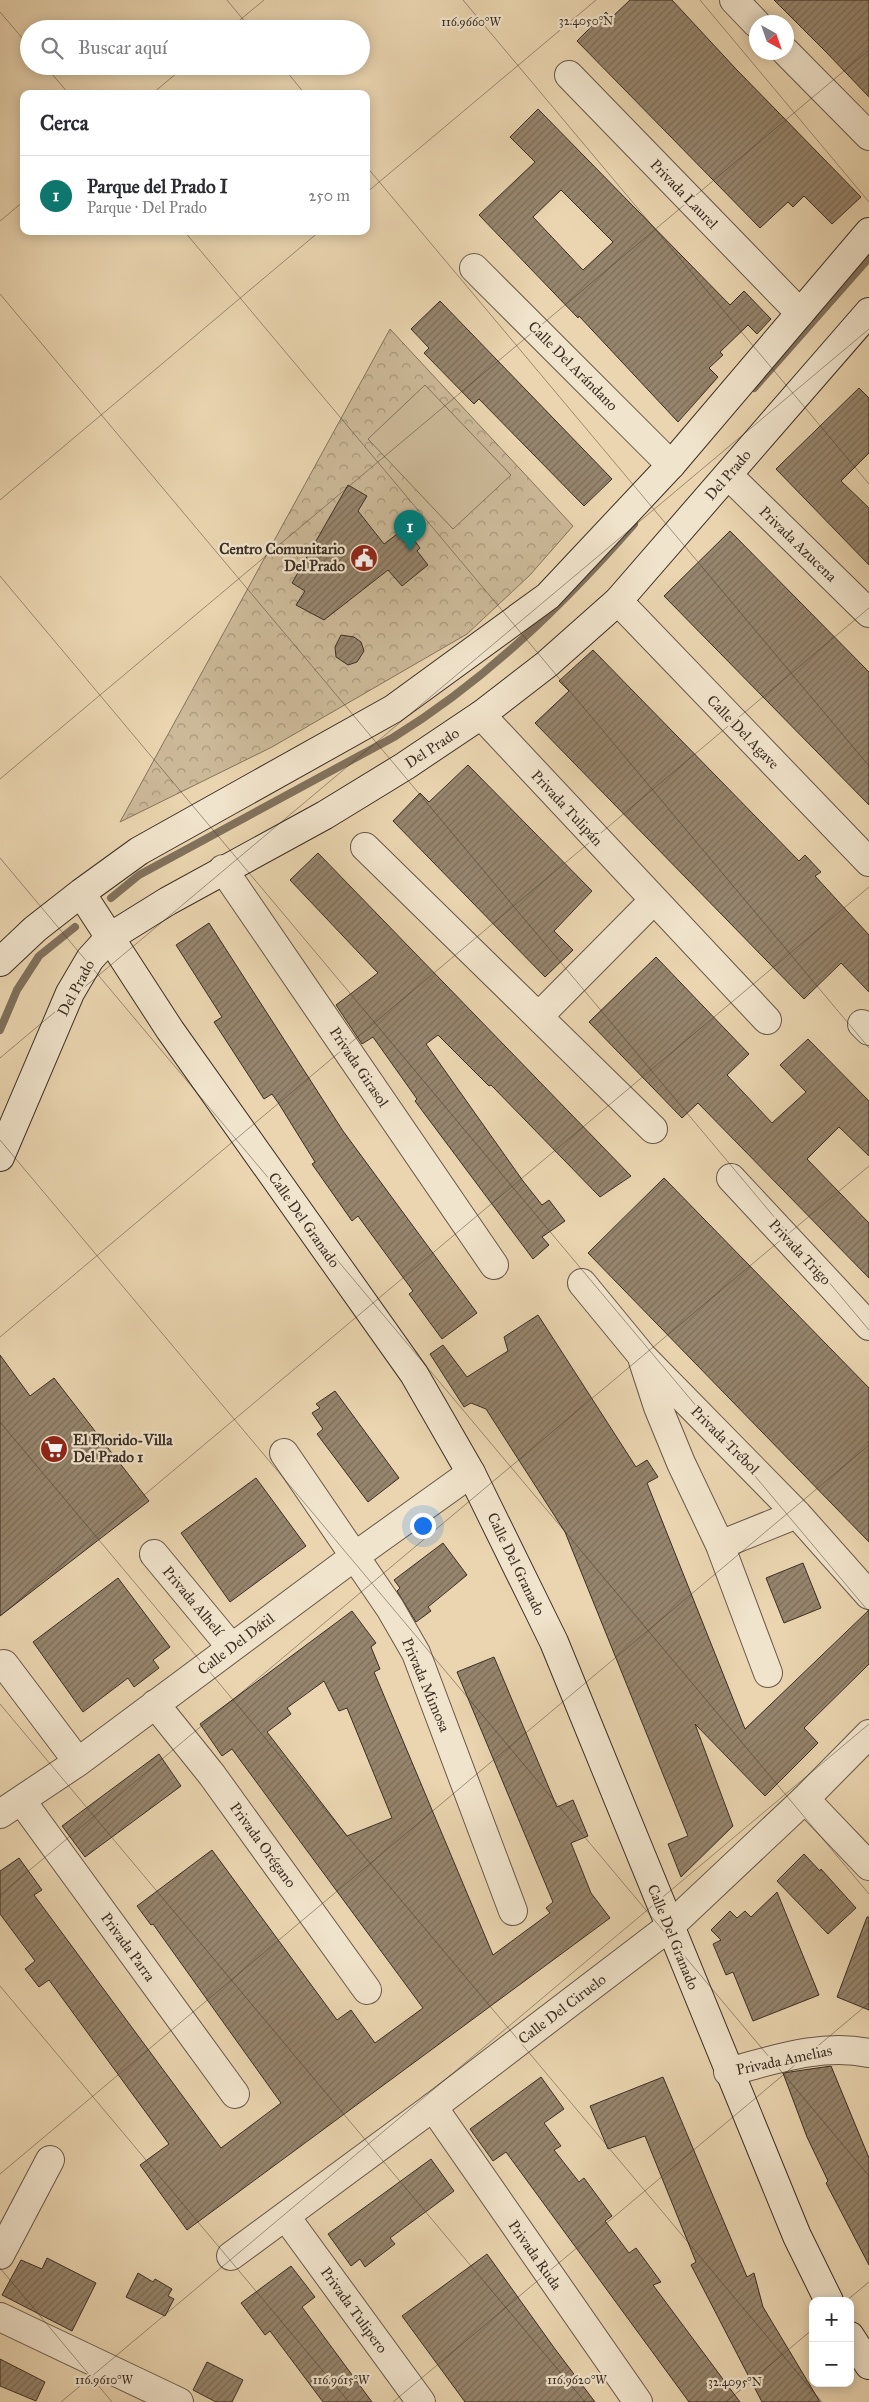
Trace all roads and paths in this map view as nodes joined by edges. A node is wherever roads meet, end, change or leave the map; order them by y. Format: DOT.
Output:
graph roads {
  1 [pos="734,0"];
  2 [pos="749,16"];
  3 [pos="794,60"];
  4 [pos="569,76"];
  5 [pos="869,136"];
  6 [pos="869,232"];
  7 [pos="474,268"];
  8 [pos="869,312"];
  9 [pos="800,313"];
  10 [pos="671,465"];
  11 [pos="728,475"];
  12 [pos="618,601"];
  13 [pos="869,613"];
  14 [pos="481,716"];
  15 [pos="365,847"];
  16 [pos="869,862"];
  17 [pos="223,869"];
  18 [pos="81,893"];
  19 [pos="653,900"];
  20 [pos="110,937"];
  21 [pos="0,962"];
  22 [pos="539,1016"];
  23 [pos="767,1020"];
  24 [pos="653,1129"];
  25 [pos="0,1156"];
  26 [pos="731,1178"];
  27 [pos="494,1265"];
  28 [pos="582,1283"];
  29 [pos="869,1326"];
  30 [pos="642,1356"];
  31 [pos="284,1453"];
  32 [pos="471,1473"];
  33 [pos="797,1514"];
  34 [pos="720,1545"];
  35 [pos="154,1554"];
  36 [pos="355,1556"];
  37 [pos="869,1596"];
  38 [pos="231,1647"];
  39 [pos="4,1664"];
  40 [pos="768,1673"];
  41 [pos="155,1704"];
  42 [pos="869,1734"];
  43 [pos="78,1762"];
  44 [pos="806,1799"];
  45 [pos="10,1807"];
  46 [pos="869,1866"];
  47 [pos="513,1911"];
  48 [pos="669,1926"];
  49 [pos="367,1990"];
  50 [pos="869,2052"];
  51 [pos="728,2072"];
  52 [pos="235,2094"];
  53 [pos="433,2107"];
  54 [pos="50,2160"];
  55 [pos="286,2217"];
  56 [pos="0,2255"];
  57 [pos="232,2256"];
  58 [pos="827,2297"];
  59 [pos="0,2316"];
  60 [pos="854,2342"];
  61 [pos="869,2365"];
  62 [pos="171,2400"];
  63 [pos="421,2402"];
  64 [pos="638,2402"];
  1 -- 2 [label="street"];
  3 -- 5 [label="street"];
  4 -- 9 [label="street, Privada Laurel"];
  6 -- 9 [label="street"];
  7 -- 10 [label="street, Calle Del Arándano"];
  8 -- 11 [label="street, Del Prado"];
  9 -- 10 [label="street"];
  10 -- 18 [label="street"];
  11 -- 12 [label="street, Del Prado"];
  11 -- 13 [label="street, Privada Azucena"];
  12 -- 14 [label="street, Del Prado"];
  12 -- 16 [label="street, Calle Del Agave"];
  14 -- 17 [label="street, Del Prado"];
  14 -- 19 [label="street, Privada Tulipán"];
  15 -- 22 [label="street"];
  17 -- 20 [label="street, Del Prado"];
  17 -- 27 [label="street, Privada Girasol"];
  18 -- 20 [label="street, Calle Del Granado"];
  18 -- 21 [label="street"];
  19 -- 22 [label="street"];
  19 -- 23 [label="street, Privada Tulipán"];
  20 -- 25 [label="street, Del Prado"];
  20 -- 32 [label="street, Calle Del Granado"];
  22 -- 24 [label="street"];
  26 -- 29 [label="street, Privada Trigo"];
  28 -- 30 [label="street, Privada Trébol"];
  30 -- 33 [label="street, Privada Trébol"];
  30 -- 34 [label="street"];
  31 -- 36 [label="street, Privada Mimosa"];
  32 -- 36 [label="street, Calle Del Dátil"];
  32 -- 48 [label="street, Calle Del Granado"];
  33 -- 34 [label="street"];
  33 -- 37 [label="street, Privada Trébol"];
  34 -- 40 [label="street"];
  35 -- 38 [label="street, Privada Alhelí"];
  36 -- 38 [label="street, Calle Del Dátil"];
  36 -- 47 [label="street, Privada Mimosa"];
  38 -- 41 [label="street, Calle Del Dátil"];
  39 -- 43 [label="street"];
  41 -- 43 [label="street, Calle Del Dátil"];
  41 -- 49 [label="street, Privada Orégano"];
  42 -- 44 [label="street, Calle Del Ciruelo"];
  43 -- 45 [label="street, Calle Del Dátil"];
  44 -- 46 [label="street"];
  44 -- 48 [label="street, Calle Del Ciruelo"];
  45 -- 52 [label="street, Privada Parra"];
  48 -- 51 [label="street, Calle Del Granado"];
  48 -- 53 [label="street, Calle Del Ciruelo"];
  50 -- 51 [label="street, Privada Amelias"];
  51 -- 58 [label="street, Calle Del Granado"];
  53 -- 55 [label="street, Calle Del Ciruelo"];
  53 -- 64 [label="street, Privada Ruda"];
  54 -- 56 [label="street"];
  55 -- 57 [label="street, Calle Del Ciruelo"];
  55 -- 63 [label="street, Privada Tulipero"];
  59 -- 62 [label="street"];
  60 -- 61 [label="street"];
}
